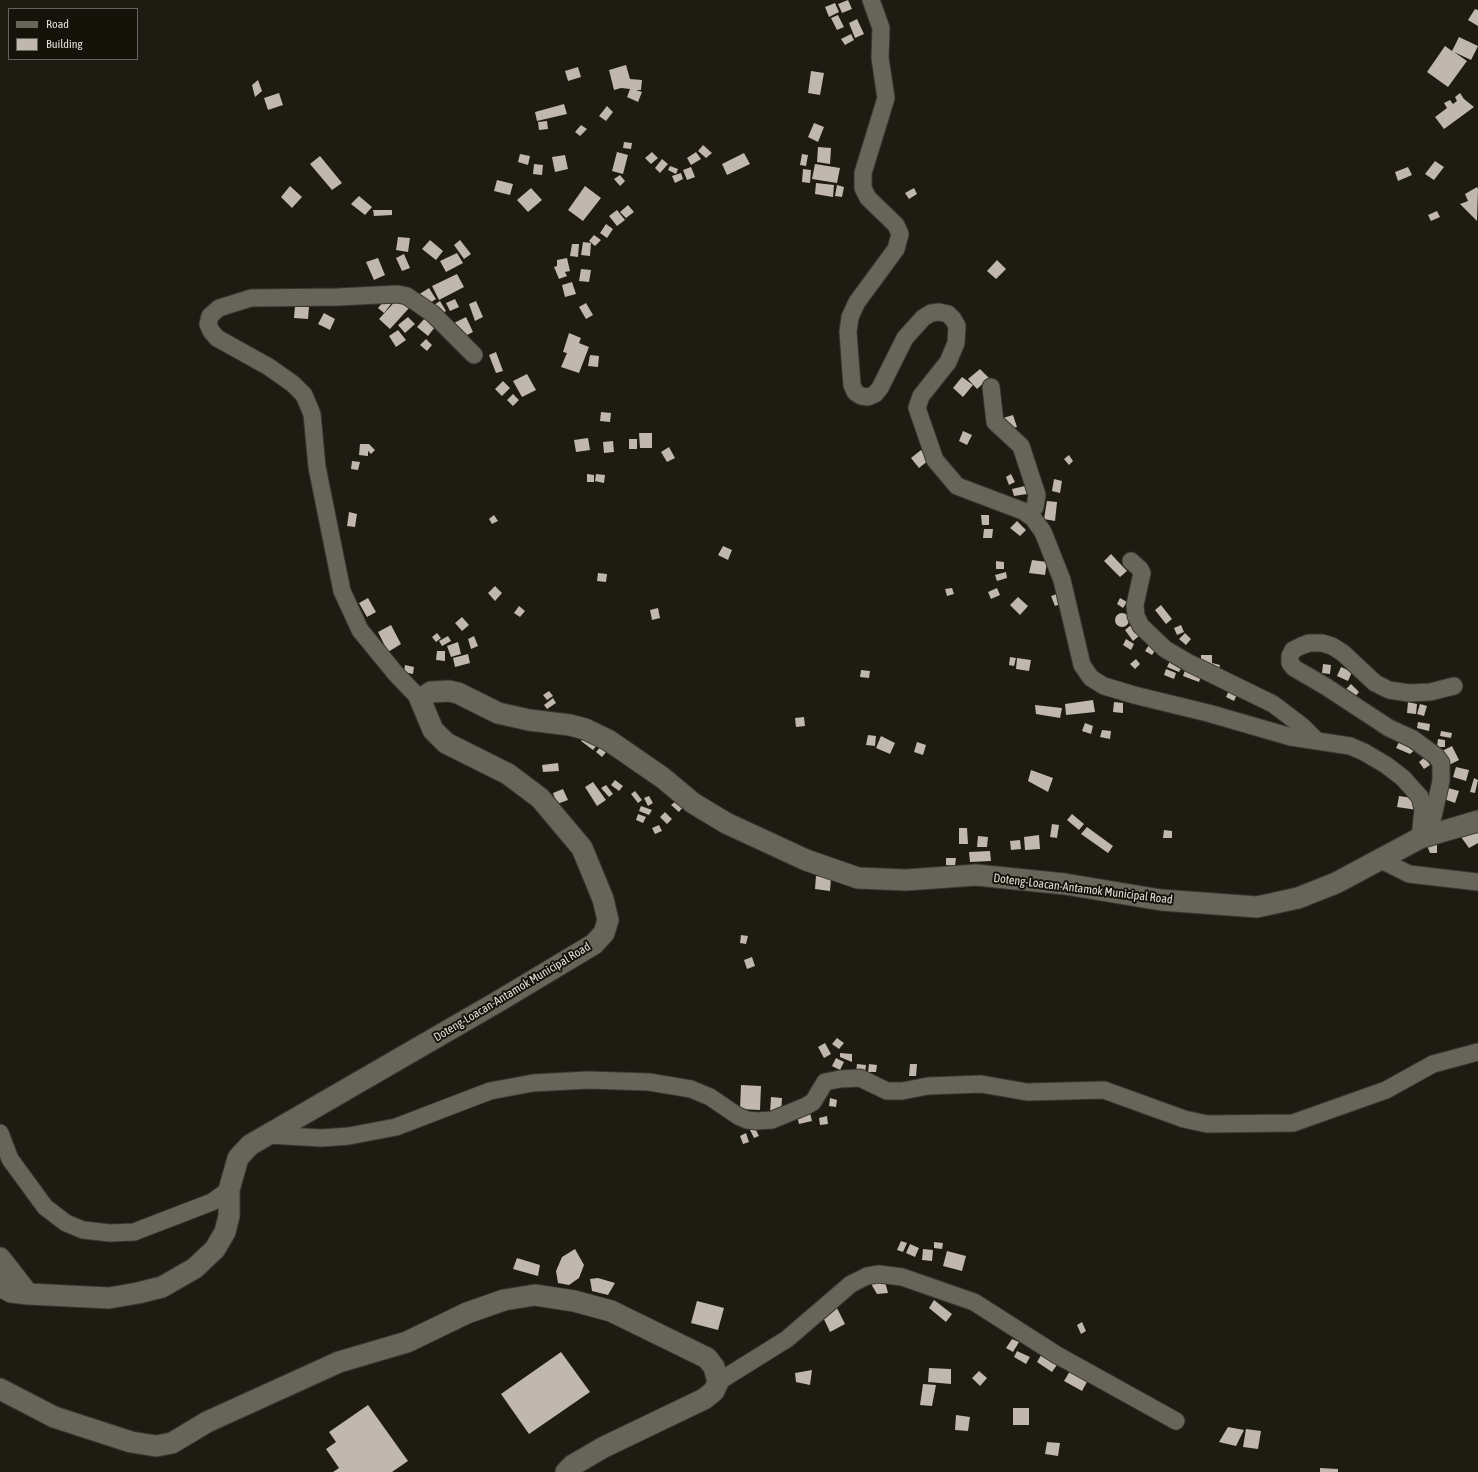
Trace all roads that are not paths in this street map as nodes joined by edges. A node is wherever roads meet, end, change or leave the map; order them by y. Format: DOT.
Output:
graph roads {
  1 [pos="871,0"];
  2 [pos="474,356"];
  3 [pos="991,387"];
  4 [pos="1029,515"];
  5 [pos="1131,561"];
  6 [pos="1454,686"];
  7 [pos="420,699"];
  8 [pos="1317,740"];
  9 [pos="1478,820"];
  10 [pos="1424,837"];
  11 [pos="1379,859"];
  12 [pos="1478,882"];
  13 [pos="1478,1052"];
  14 [pos="0,1133"];
  15 [pos="268,1135"];
  16 [pos="229,1190"];
  17 [pos="0,1258"];
  18 [pos="0,1286"];
  19 [pos="28,1294"];
  20 [pos="718,1382"];
  21 [pos="0,1389"];
  22 [pos="1176,1421"];
  23 [pos="566,1472"];
  1 -- 4 [label="street"];
  2 -- 7 [label="street"];
  3 -- 4 [label="street"];
  4 -- 8 [label="street"];
  5 -- 8 [label="street"];
  6 -- 10 [label="street"];
  7 -- 11 [label="street, Doteng-Loacan-Antamok Municipal Road"];
  7 -- 15 [label="street, Doteng-Loacan-Antamok Municipal Road"];
  8 -- 10 [label="street"];
  9 -- 10 [label="street, Doteng-Loacan-Antamok Municipal Road"];
  10 -- 11 [label="street, Doteng-Loacan-Antamok Municipal Road"];
  11 -- 12 [label="street"];
  13 -- 15 [label="street"];
  14 -- 16 [label="street"];
  15 -- 16 [label="street, Doteng-Loacan-Antamok Municipal Road"];
  16 -- 19 [label="street, Doteng-Loacan-Antamok Municipal Road"];
  17 -- 19 [label="street"];
  18 -- 19 [label="street, Doteng-Loacan-Antamok Municipal Road"];
  20 -- 21 [label="street"];
  20 -- 22 [label="street"];
  20 -- 23 [label="street"];
}
